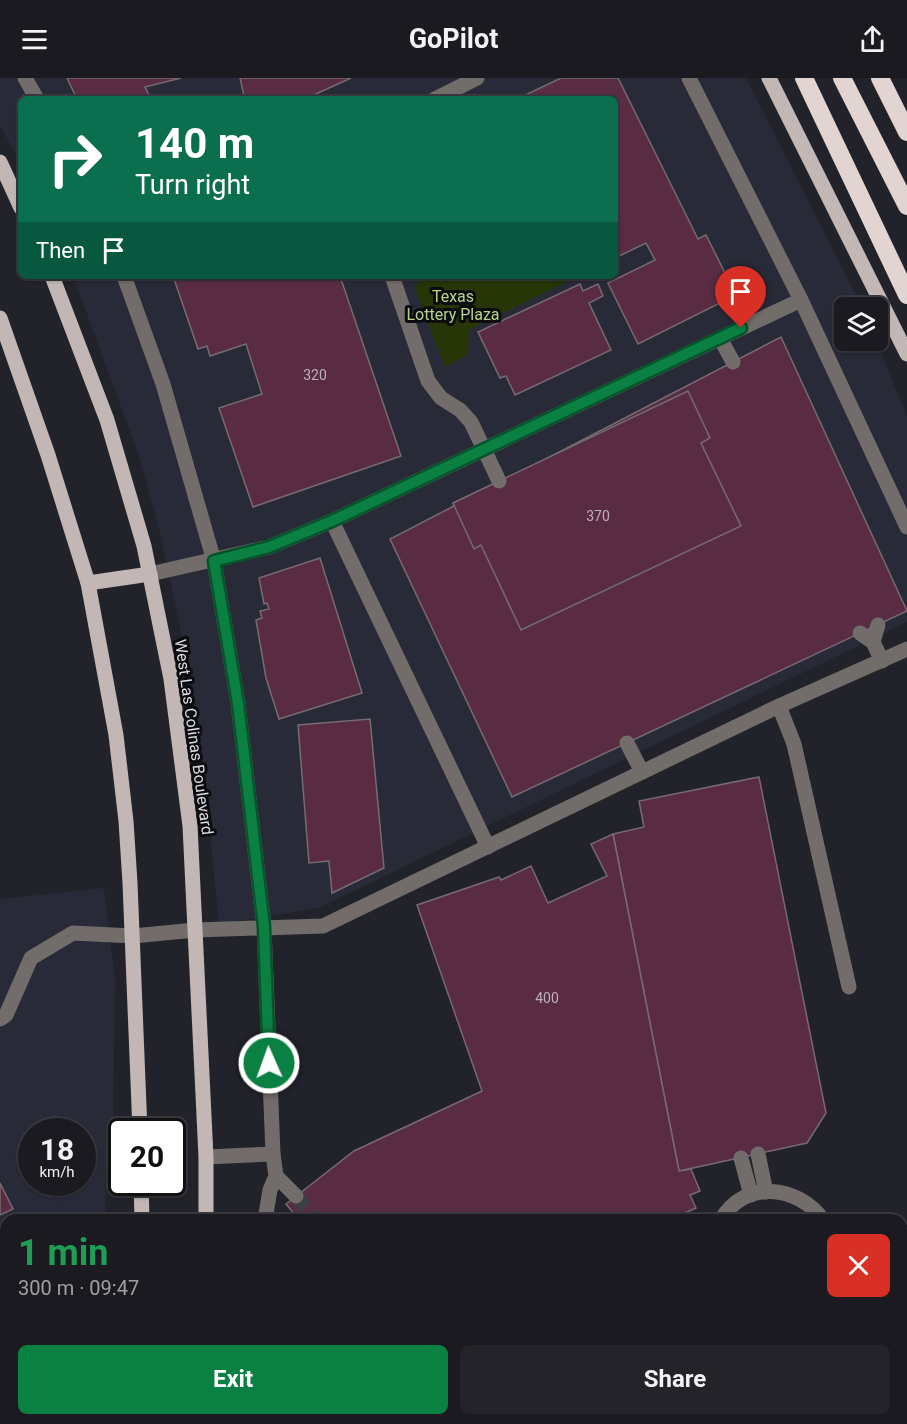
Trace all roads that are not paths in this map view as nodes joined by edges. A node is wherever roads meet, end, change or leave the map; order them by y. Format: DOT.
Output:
graph roads {
  1 [pos="25,78"];
  2 [pos="477,78"];
  3 [pos="688,78"];
  4 [pos="769,78"];
  5 [pos="804,78"];
  6 [pos="842,78"];
  7 [pos="880,78"];
  8 [pos="35,96"];
  9 [pos="441,96"];
  10 [pos="907,132"];
  11 [pos="0,162"];
  12 [pos="18,201"];
  13 [pos="907,206"];
  14 [pos="53,279"];
  15 [pos="125,279"];
  16 [pos="393,279"];
  17 [pos="907,295"];
  18 [pos="801,300"];
  19 [pos="0,318"];
  20 [pos="720,338"];
  21 [pos="907,354"];
  22 [pos="733,362"];
  23 [pos="484,450"];
  24 [pos="499,481"];
  25 [pos="332,521"];
  26 [pos="907,527"];
  27 [pos="214,561"];
  28 [pos="150,574"];
  29 [pos="88,583"];
  30 [pos="878,625"];
  31 [pos="907,649"];
  32 [pos="882,661"];
  33 [pos="779,706"];
  34 [pos="627,743"];
  35 [pos="642,772"];
  36 [pos="488,847"];
  37 [pos="264,927"];
  38 [pos="195,930"];
  39 [pos="133,936"];
  40 [pos="849,987"];
  41 [pos="0,1018"];
  42 [pos="140,1118"];
  43 [pos="273,1154"];
  44 [pos="758,1154"];
  45 [pos="206,1157"];
  46 [pos="741,1158"];
  47 [pos="276,1176"];
  48 [pos="759,1193"];
  49 [pos="141,1196"];
  50 [pos="296,1196"];
  51 [pos="142,1214"];
  52 [pos="206,1214"];
  53 [pos="266,1214"];
  54 [pos="724,1214"];
  55 [pos="819,1214"];
  1 -- 8 [label="lane"];
  2 -- 9 [label="lane"];
  3 -- 18 [label="lane"];
  4 -- 21 [label="main road"];
  5 -- 17 [label="highway"];
  6 -- 13 [label="highway"];
  7 -- 10 [label="highway"];
  11 -- 12 [label="main road"];
  14 -- 28 [label="main road, West Las Colinas Boulevard"];
  15 -- 27 [label="lane"];
  16 -- 23 [label="lane"];
  18 -- 20 [label="lane"];
  18 -- 26 [label="lane"];
  19 -- 29 [label="main road"];
  20 -- 22 [label="lane"];
  20 -- 23 [label="lane"];
  23 -- 24 [label="lane"];
  23 -- 25 [label="lane"];
  25 -- 27 [label="lane"];
  25 -- 36 [label="lane"];
  27 -- 28 [label="lane"];
  27 -- 37 [label="lane"];
  28 -- 29 [label="main road"];
  28 -- 38 [label="main road, West Las Colinas Boulevard"];
  29 -- 39 [label="main road"];
  30 -- 32 [label="lane"];
  31 -- 32 [label="lane"];
  32 -- 33 [label="lane"];
  33 -- 35 [label="lane"];
  33 -- 40 [label="lane"];
  34 -- 35 [label="lane"];
  35 -- 36 [label="lane"];
  36 -- 37 [label="lane"];
  37 -- 38 [label="lane"];
  37 -- 43 [label="lane"];
  38 -- 39 [label="lane"];
  38 -- 45 [label="main road, West Las Colinas Boulevard"];
  39 -- 41 [label="lane"];
  39 -- 42 [label="main road"];
  43 -- 45 [label="lane"];
  43 -- 47 [label="lane"];
  44 -- 48 [label="lane"];
  45 -- 52 [label="main road, West Las Colinas Boulevard"];
  46 -- 48 [label="lane"];
  47 -- 50 [label="lane"];
  47 -- 53 [label="lane"];
  48 -- 54 [label="lane"];
  48 -- 55 [label="lane"];
  49 -- 51 [label="main road"];
}
